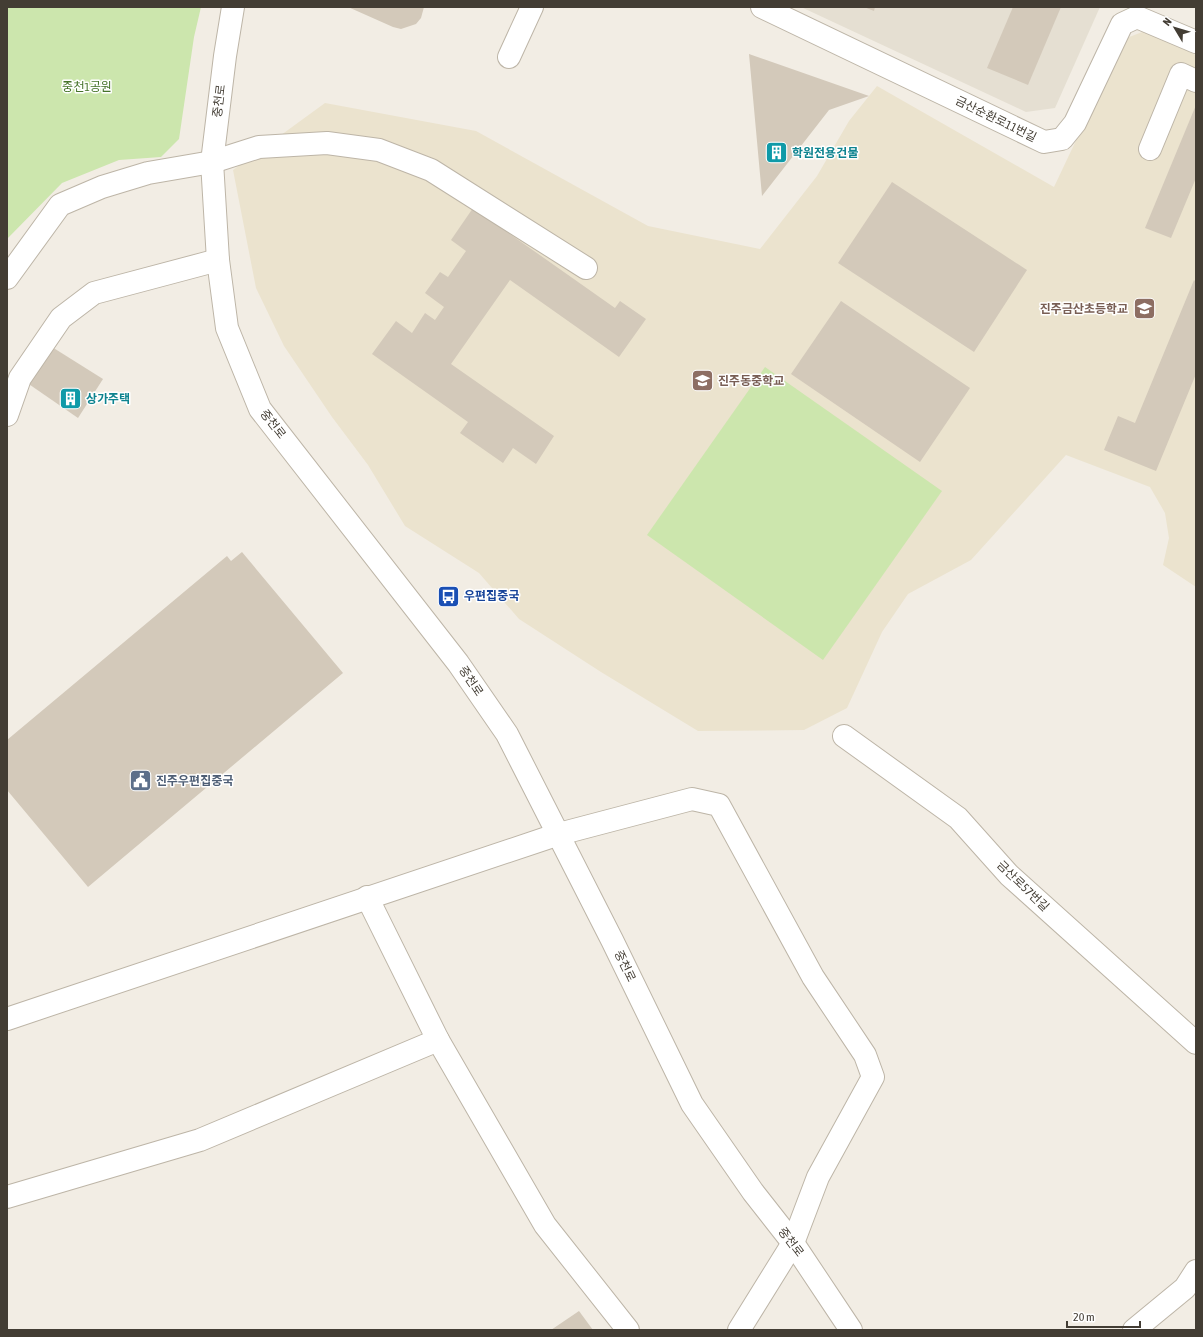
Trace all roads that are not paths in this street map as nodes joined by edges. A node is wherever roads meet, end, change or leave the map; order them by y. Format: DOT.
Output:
graph roads {
  1 [pos="233,7"];
  2 [pos="532,7"];
  3 [pos="762,7"];
  4 [pos="1196,42"];
  5 [pos="509,57"];
  6 [pos="1196,81"];
  7 [pos="1150,149"];
  8 [pos="212,162"];
  9 [pos="218,260"];
  10 [pos="586,268"];
  11 [pos="7,278"];
  12 [pos="7,415"];
  13 [pos="844,736"];
  14 [pos="559,834"];
  15 [pos="367,897"];
  16 [pos="7,1019"];
  17 [pos="438,1040"];
  18 [pos="1196,1043"];
  19 [pos="7,1197"];
  20 [pos="793,1243"];
  21 [pos="1196,1271"];
  22 [pos="628,1330"];
  23 [pos="739,1330"];
  24 [pos="851,1330"];
  25 [pos="1134,1330"];
  1 -- 8 [label="street, 중천로"];
  2 -- 5 [label="street"];
  3 -- 4 [label="street, 금산순환로11번길"];
  6 -- 7 [label="street"];
  8 -- 9 [label="street, 중천로"];
  8 -- 10 [label="street"];
  8 -- 11 [label="street"];
  9 -- 12 [label="street"];
  9 -- 14 [label="street, 중천로"];
  13 -- 18 [label="street, 금산로57번길"];
  14 -- 15 [label="street"];
  14 -- 20 [label="street, 중천로"];
  14 -- 20 [label="street"];
  15 -- 16 [label="street"];
  15 -- 17 [label="street"];
  17 -- 19 [label="street"];
  17 -- 22 [label="street"];
  20 -- 23 [label="street"];
  20 -- 24 [label="street, 중천로"];
  21 -- 25 [label="street"];
}
